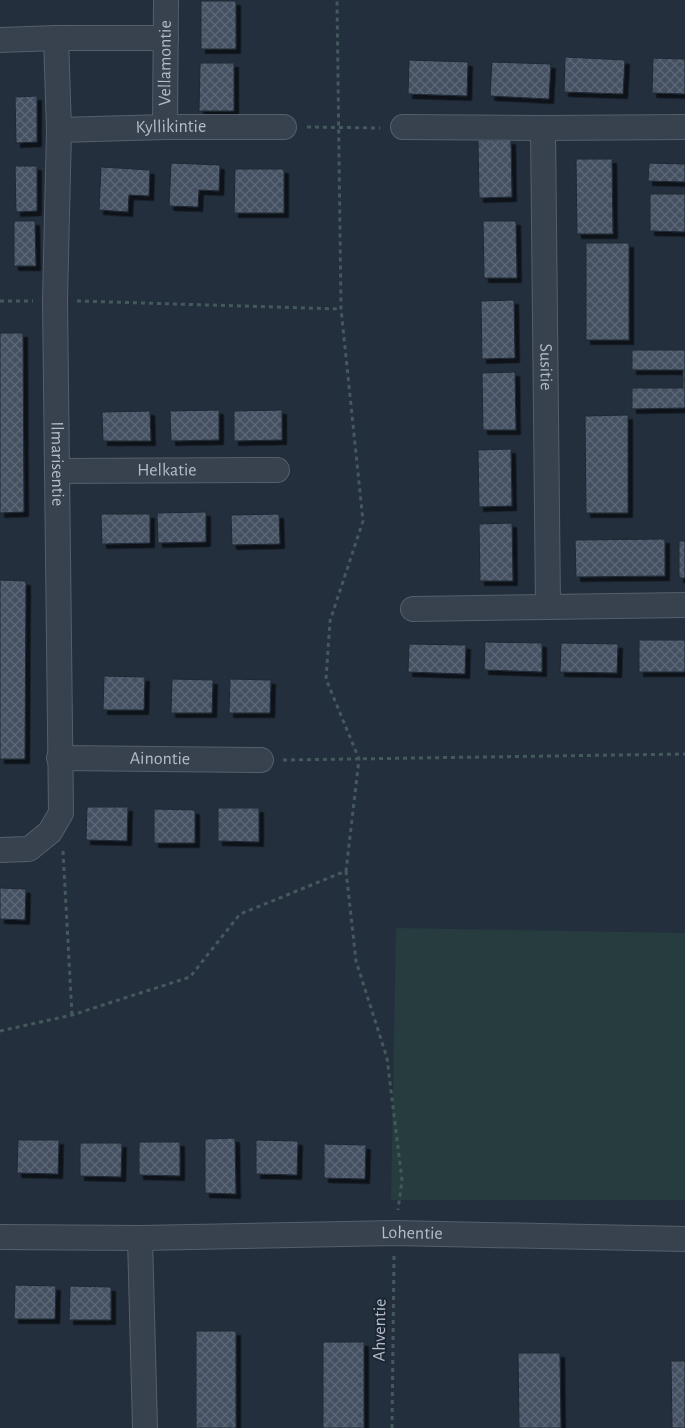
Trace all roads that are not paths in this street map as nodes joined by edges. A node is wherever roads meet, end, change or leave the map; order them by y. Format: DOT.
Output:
graph roads {
  1 [pos="166,0"];
  2 [pos="56,38"];
  3 [pos="166,38"];
  4 [pos="0,40"];
  5 [pos="165,127"];
  6 [pos="284,127"];
  7 [pos="403,127"];
  8 [pos="685,127"];
  9 [pos="543,128"];
  10 [pos="59,130"];
  11 [pos="277,470"];
  12 [pos="57,471"];
  13 [pos="685,605"];
  14 [pos="548,607"];
  15 [pos="413,609"];
  16 [pos="59,758"];
  17 [pos="261,760"];
  18 [pos="0,850"];
  19 [pos="0,1237"];
  20 [pos="140,1238"];
  21 [pos="685,1239"];
  22 [pos="144,1428"];
  1 -- 3 [label="street, Vellamontie"];
  2 -- 3 [label="street"];
  2 -- 4 [label="street"];
  2 -- 10 [label="street, Ilmarisentie"];
  3 -- 5 [label="street, Vellamontie"];
  5 -- 6 [label="street, Kyllikintie"];
  5 -- 10 [label="street, Kyllikintie"];
  7 -- 9 [label="street"];
  8 -- 9 [label="street"];
  9 -- 14 [label="street, Susitie"];
  10 -- 12 [label="street, Ilmarisentie"];
  11 -- 12 [label="street, Helkatie"];
  12 -- 16 [label="street, Ilmarisentie"];
  13 -- 14 [label="street"];
  14 -- 15 [label="street"];
  16 -- 17 [label="street, Ainontie"];
  16 -- 18 [label="street, Ilmarisentie"];
  19 -- 20 [label="street, Lohentie"];
  20 -- 21 [label="street, Lohentie"];
  20 -- 22 [label="street"];
}
